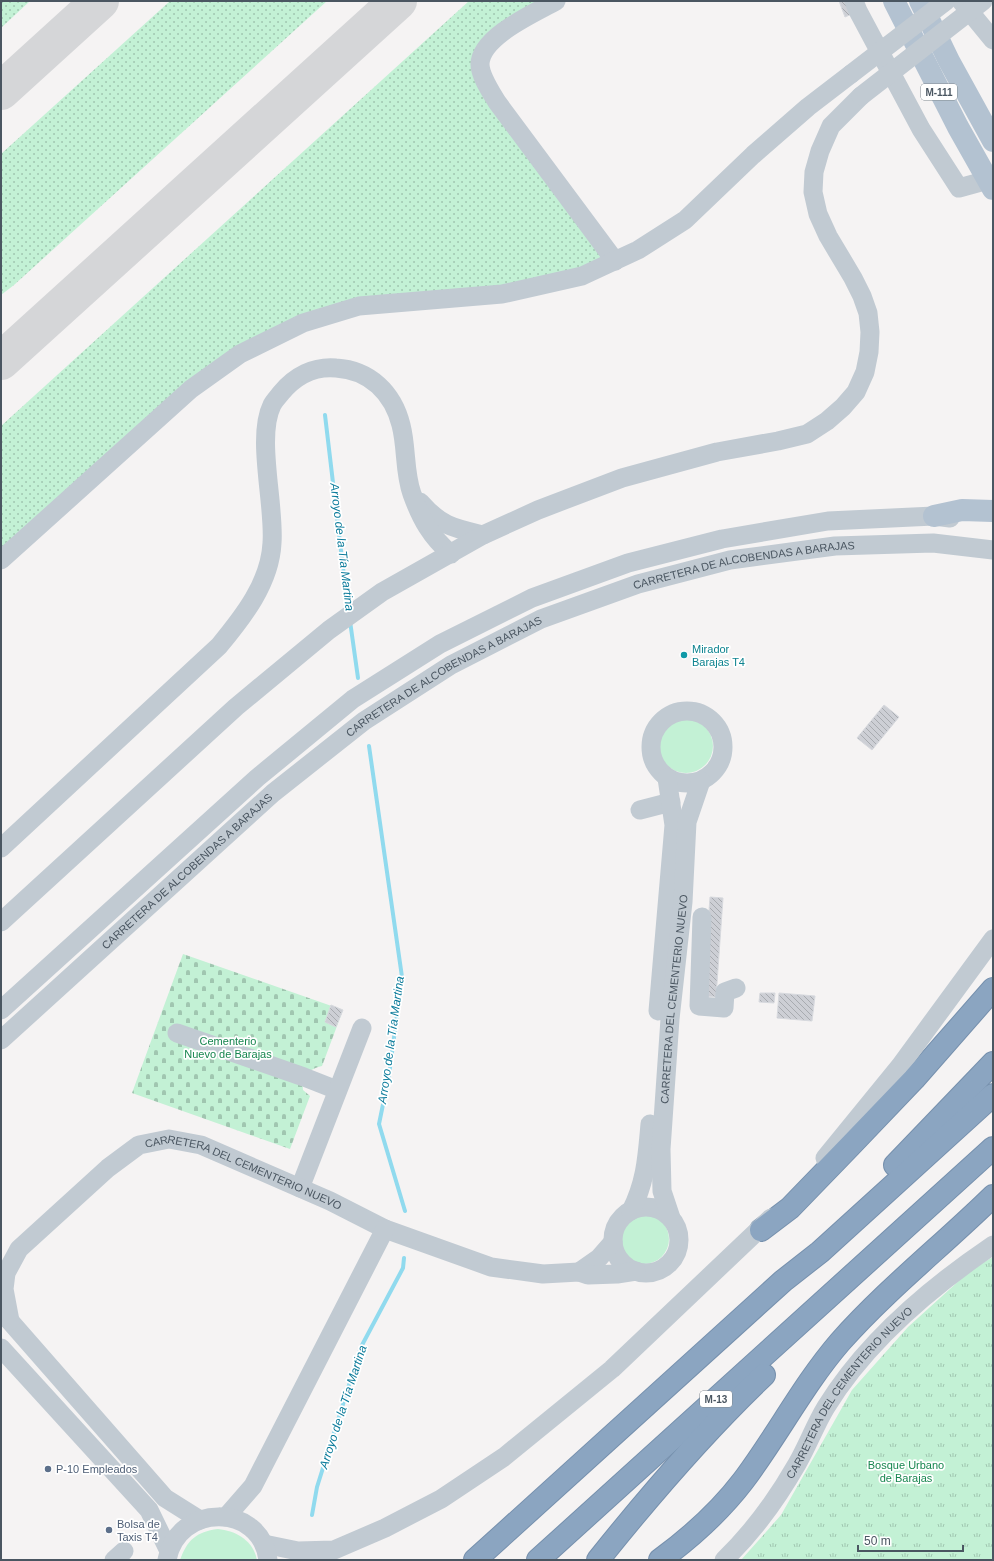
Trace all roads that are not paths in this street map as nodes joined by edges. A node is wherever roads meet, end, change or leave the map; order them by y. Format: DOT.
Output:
graph roads {
  1 [pos="556,1"];
  2 [pos="854,1"];
  3 [pos="894,1"];
  4 [pos="920,1"];
  5 [pos="946,1"];
  6 [pos="961,1"];
  7 [pos="983,1"];
  8 [pos="993,40"];
  9 [pos="993,141"];
  10 [pos="990,185"];
  11 [pos="615,261"];
  12 [pos="993,511"];
  13 [pos="934,516"];
  14 [pos="993,522"];
  15 [pos="435,527"];
  16 [pos="483,535"];
  17 [pos="993,550"];
  18 [pos="451,554"];
  19 [pos="1,560"];
  20 [pos="415,574"];
  21 [pos="667,778"];
  22 [pos="701,781"];
  23 [pos="671,802"];
  24 [pos="640,810"];
  25 [pos="1,848"];
  26 [pos="702,917"];
  27 [pos="1,922"];
  28 [pos="993,939"];
  29 [pos="736,988"];
  30 [pos="993,989"];
  31 [pos="1,1010"];
  32 [pos="362,1028"];
  33 [pos="177,1033"];
  34 [pos="1,1040"];
  35 [pos="993,1064"];
  36 [pos="336,1090"];
  37 [pos="993,1095"];
  38 [pos="993,1148"];
  39 [pos="300,1188"];
  40 [pos="993,1196"];
  41 [pos="631,1211"];
  42 [pos="671,1218"];
  43 [pos="385,1229"];
  44 [pos="760,1230"];
  45 [pos="895,1238"];
  46 [pos="613,1242"];
  47 [pos="993,1245"];
  48 [pos="19,1249"];
  49 [pos="1,1256"];
  50 [pos="636,1271"];
  51 [pos="579,1272"];
  52 [pos="783,1281"];
  53 [pos="6,1316"];
  54 [pos="1,1348"];
  55 [pos="253,1486"];
  56 [pos="226,1517"];
  57 [pos="200,1520"];
  58 [pos="262,1546"];
  59 [pos="168,1555"];
  60 [pos="475,1560"];
  61 [pos="538,1560"];
  62 [pos="598,1560"];
  63 [pos="660,1560"];
  64 [pos="724,1560"];
  1 -- 11 [label="street"];
  2 -- 10 [label="street"];
  3 -- 10 [label="main road, M-111"];
  4 -- 9 [label="main road, M-111"];
  5 -- 11 [label="street, bridge"];
  6 -- 8 [label="street"];
  7 -- 16 [label="street, bridge"];
  11 -- 19 [label="street"];
  12 -- 13 [label="main road"];
  13 -- 14 [label="street, CARRETERA DE ALCOBENDAS A BARAJAS"];
  13 -- 31 [label="street, CARRETERA DE ALCOBENDAS A BARAJAS"];
  15 -- 16 [label="street"];
  15 -- 18 [label="street"];
  15 -- 20 [label="street"];
  15 -- 25 [label="street"];
  16 -- 18 [label="street"];
  17 -- 34 [label="street, CARRETERA DE ALCOBENDAS A BARAJAS"];
  18 -- 20 [label="street"];
  20 -- 27 [label="street"];
  21 -- 22 [label="street"];
  21 -- 22 [label="street"];
  21 -- 23 [label="street, CARRETERA DEL CEMENTERIO NUEVO"];
  22 -- 42 [label="street, CARRETERA DEL CEMENTERIO NUEVO"];
  23 -- 24 [label="street"];
  23 -- 41 [label="street, CARRETERA DEL CEMENTERIO NUEVO"];
  26 -- 29 [label="street"];
  28 -- 44 [label="street"];
  30 -- 44 [label="highway"];
  32 -- 36 [label="street"];
  33 -- 36 [label="street"];
  35 -- 52 [label="highway"];
  36 -- 39 [label="street"];
  37 -- 52 [label="highway"];
  38 -- 45 [label="highway, M-13"];
  39 -- 43 [label="street, CARRETERA DEL CEMENTERIO NUEVO"];
  39 -- 48 [label="street, CARRETERA DEL CEMENTERIO NUEVO"];
  40 -- 63 [label="highway"];
  41 -- 42 [label="street"];
  41 -- 46 [label="street"];
  42 -- 50 [label="street"];
  43 -- 51 [label="street, CARRETERA DEL CEMENTERIO NUEVO"];
  43 -- 55 [label="street"];
  44 -- 58 [label="street"];
  45 -- 61 [label="highway, M-13"];
  45 -- 62 [label="highway"];
  46 -- 50 [label="street"];
  46 -- 51 [label="street"];
  47 -- 64 [label="street, CARRETERA DEL CEMENTERIO NUEVO"];
  48 -- 49 [label="street"];
  48 -- 53 [label="street, CARRETERA DEL CEMENTERIO NUEVO"];
  50 -- 51 [label="street, CARRETERA DEL CEMENTERIO NUEVO"];
  52 -- 60 [label="highway"];
  53 -- 57 [label="street"];
  54 -- 59 [label="street"];
  55 -- 56 [label="street"];
  55 -- 58 [label="street"];
  56 -- 57 [label="street"];
  56 -- 58 [label="street"];
  57 -- 59 [label="street"];
}
